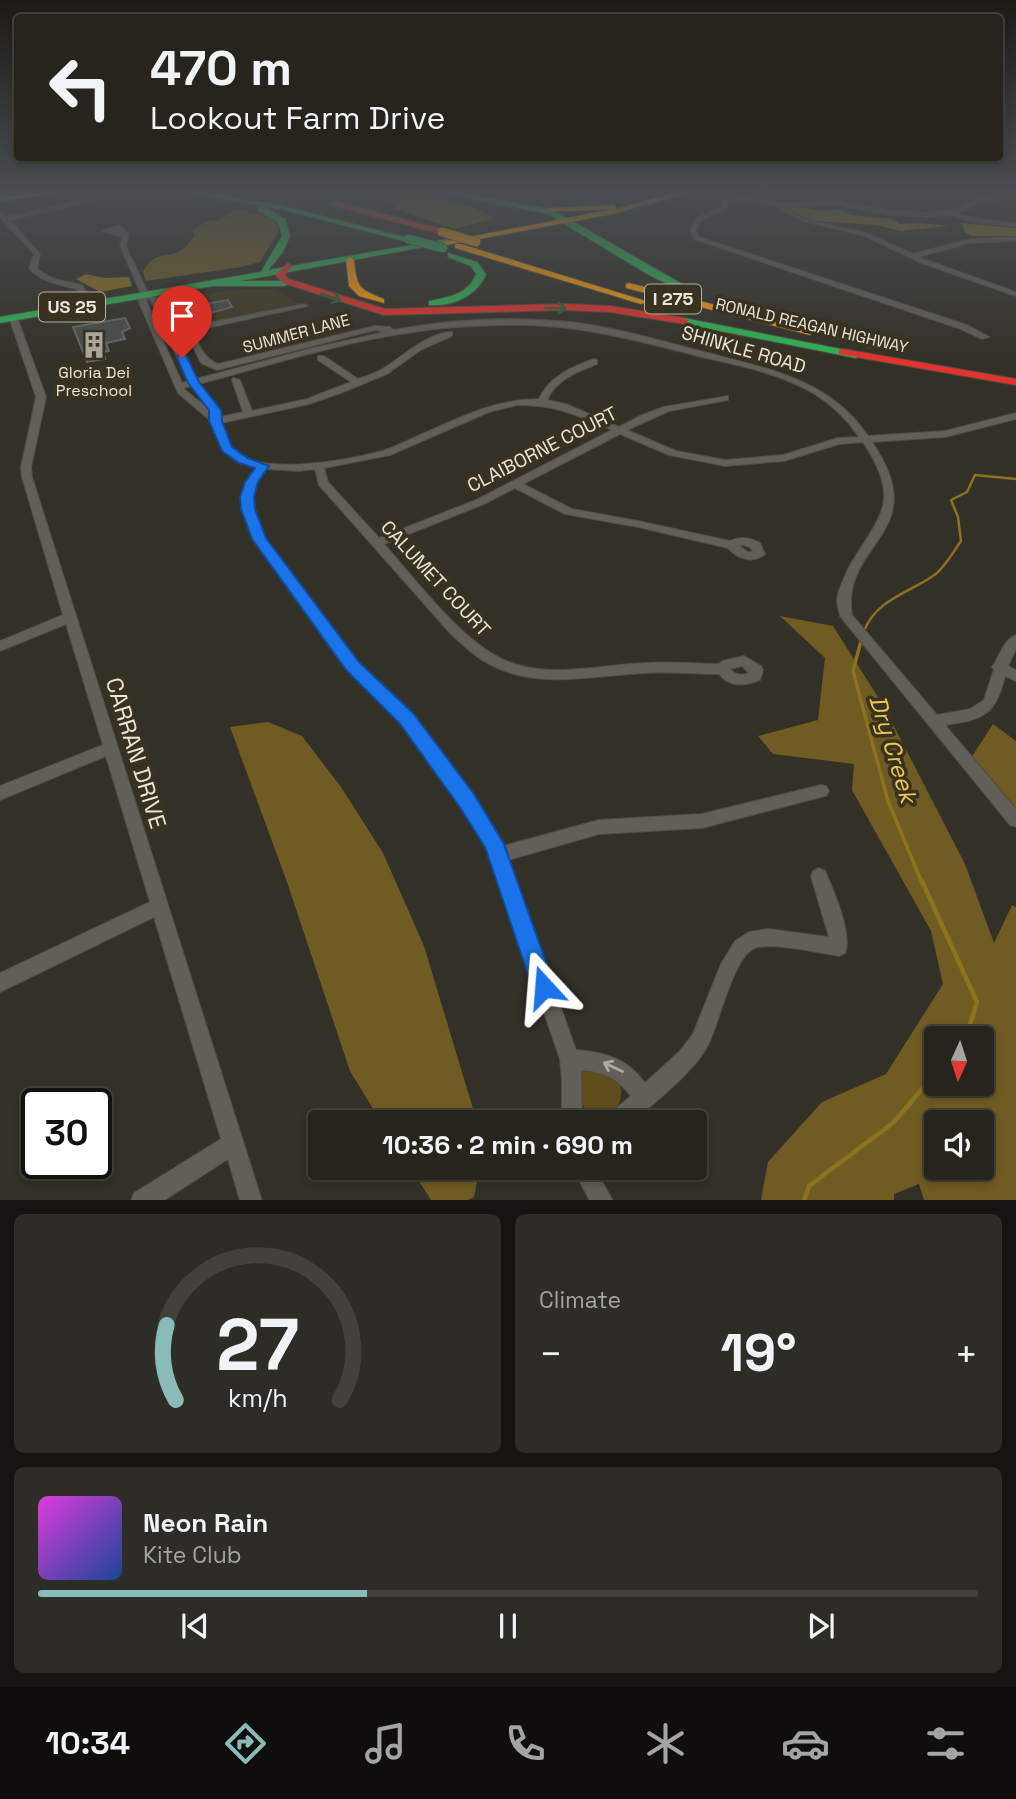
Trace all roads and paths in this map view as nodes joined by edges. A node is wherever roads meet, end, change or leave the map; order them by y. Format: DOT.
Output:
graph roads {
  1 [pos="33,249"];
  2 [pos="123,249"];
  3 [pos="279,249"];
  4 [pos="394,249"];
  5 [pos="406,249"];
  6 [pos="451,249"];
  7 [pos="461,249"];
  8 [pos="501,249"];
  9 [pos="611,249"];
  10 [pos="727,249"];
  11 [pos="896,249"];
  12 [pos="940,249"];
  13 [pos="911,257"];
  14 [pos="350,260"];
  15 [pos="285,269"];
  16 [pos="264,270"];
  17 [pos="217,284"];
  18 [pos="294,284"];
  19 [pos="1016,293"];
  20 [pos="145,294"];
  21 [pos="90,303"];
  22 [pos="304,306"];
  23 [pos="7,318"];
  24 [pos="194,328"];
  25 [pos="170,332"];
  26 [pos="449,334"];
  27 [pos="157,335"];
  28 [pos="396,336"];
  29 [pos="985,337"];
  30 [pos="422,345"];
  31 [pos="872,345"];
  32 [pos="856,355"];
  33 [pos="321,358"];
  34 [pos="594,362"];
  35 [pos="1016,370"];
  36 [pos="236,380"];
  37 [pos="1016,382"];
  38 [pos="193,383"];
  39 [pos="358,383"];
  40 [pos="181,386"];
  41 [pos="725,398"];
  42 [pos="542,402"];
  43 [pos="248,413"];
  44 [pos="1016,416"];
  45 [pos="215,421"];
  46 [pos="619,430"];
  47 [pos="865,440"];
  48 [pos="263,466"];
  49 [pos="319,466"];
  50 [pos="516,484"];
  51 [pos="377,543"];
  52 [pos="732,545"];
  53 [pos="70,617"];
  54 [pos="1016,640"];
  55 [pos="0,646"];
  56 [pos="999,667"];
  57 [pos="723,669"];
  58 [pos="1016,676"];
  59 [pos="933,721"];
  60 [pos="110,748"];
  61 [pos="821,791"];
  62 [pos="0,793"];
  63 [pos="1016,820"];
  64 [pos="498,855"];
  65 [pos="819,876"];
  66 [pos="159,905"];
  67 [pos="0,983"];
  68 [pos="571,1059"];
  69 [pos="643,1097"];
  70 [pos="572,1110"];
  71 [pos="628,1110"];
  72 [pos="234,1143"];
  73 [pos="590,1180"];
  74 [pos="142,1200"];
  75 [pos="251,1200"];
  76 [pos="602,1200"];
  1 -- 21 [label="street"];
  2 -- 20 [label="street"];
  3 -- 16 [label="main road"];
  4 -- 15 [label="main road, US 25"];
  5 -- 14 [label="main road, US 25"];
  6 -- 14 [label="main road"];
  7 -- 32 [label="main road, RONALD REAGAN HIGHWAY / I 275"];
  8 -- 31 [label="main road, RONALD REAGAN HIGHWAY / I 275, bridge"];
  9 -- 31 [label="main road"];
  10 -- 29 [label="street"];
  11 -- 13 [label="street"];
  12 -- 13 [label="street"];
  13 -- 19 [label="street"];
  14 -- 15 [label="main road, US 25"];
  15 -- 16 [label="main road, US 25"];
  15 -- 17 [label="main road, US 25"];
  15 -- 18 [label="main road"];
  16 -- 20 [label="main road, US 25"];
  17 -- 18 [label="main road"];
  17 -- 20 [label="main road, US 25"];
  18 -- 32 [label="main road, one-way"];
  20 -- 21 [label="main road, US 25"];
  20 -- 25 [label="street"];
  20 -- 27 [label="street"];
  21 -- 23 [label="main road, US 25"];
  22 -- 24 [label="street"];
  23 -- 53 [label="street, CARRAN DRIVE"];
  24 -- 25 [label="street"];
  24 -- 28 [label="street, SUMMER LANE"];
  25 -- 27 [label="street"];
  25 -- 38 [label="street"];
  26 -- 30 [label="street"];
  27 -- 40 [label="street"];
  28 -- 30 [label="street"];
  28 -- 38 [label="street, SHINKLE ROAD"];
  28 -- 47 [label="street, SHINKLE ROAD"];
  30 -- 39 [label="street"];
  31 -- 35 [label="main road, RONALD REAGAN HIGHWAY / I 275"];
  32 -- 37 [label="main road, RONALD REAGAN HIGHWAY / I 275"];
  33 -- 39 [label="street"];
  34 -- 42 [label="street"];
  36 -- 43 [label="street"];
  38 -- 40 [label="street, SHINKLE ROAD"];
  38 -- 45 [label="street"];
  39 -- 43 [label="street"];
  40 -- 45 [label="street"];
  41 -- 46 [label="street, CLAIBORNE COURT"];
  42 -- 46 [label="street"];
  42 -- 49 [label="street"];
  43 -- 45 [label="street"];
  44 -- 47 [label="street"];
  45 -- 48 [label="street"];
  46 -- 47 [label="street"];
  46 -- 50 [label="street, CLAIBORNE COURT"];
  47 -- 59 [label="street, SHINKLE ROAD"];
  48 -- 49 [label="street"];
  48 -- 64 [label="street"];
  49 -- 51 [label="street, CALUMET COURT"];
  50 -- 51 [label="street, CLAIBORNE COURT"];
  50 -- 52 [label="street"];
  51 -- 57 [label="street, CALUMET COURT"];
  53 -- 55 [label="street"];
  53 -- 60 [label="street, CARRAN DRIVE"];
  54 -- 56 [label="street"];
  56 -- 58 [label="street"];
  56 -- 59 [label="street"];
  59 -- 63 [label="street, SHINKLE ROAD"];
  60 -- 62 [label="street"];
  60 -- 66 [label="street, CARRAN DRIVE"];
  61 -- 64 [label="street"];
  64 -- 68 [label="street"];
  65 -- 69 [label="street"];
  66 -- 67 [label="street"];
  66 -- 72 [label="street, CARRAN DRIVE"];
  69 -- 68 [label="street, one-way"];
  68 -- 70 [label="street"];
  69 -- 71 [label="street"];
  72 -- 74 [label="street"];
  72 -- 75 [label="street, CARRAN DRIVE"];
  73 -- 76 [label="street"];
}
